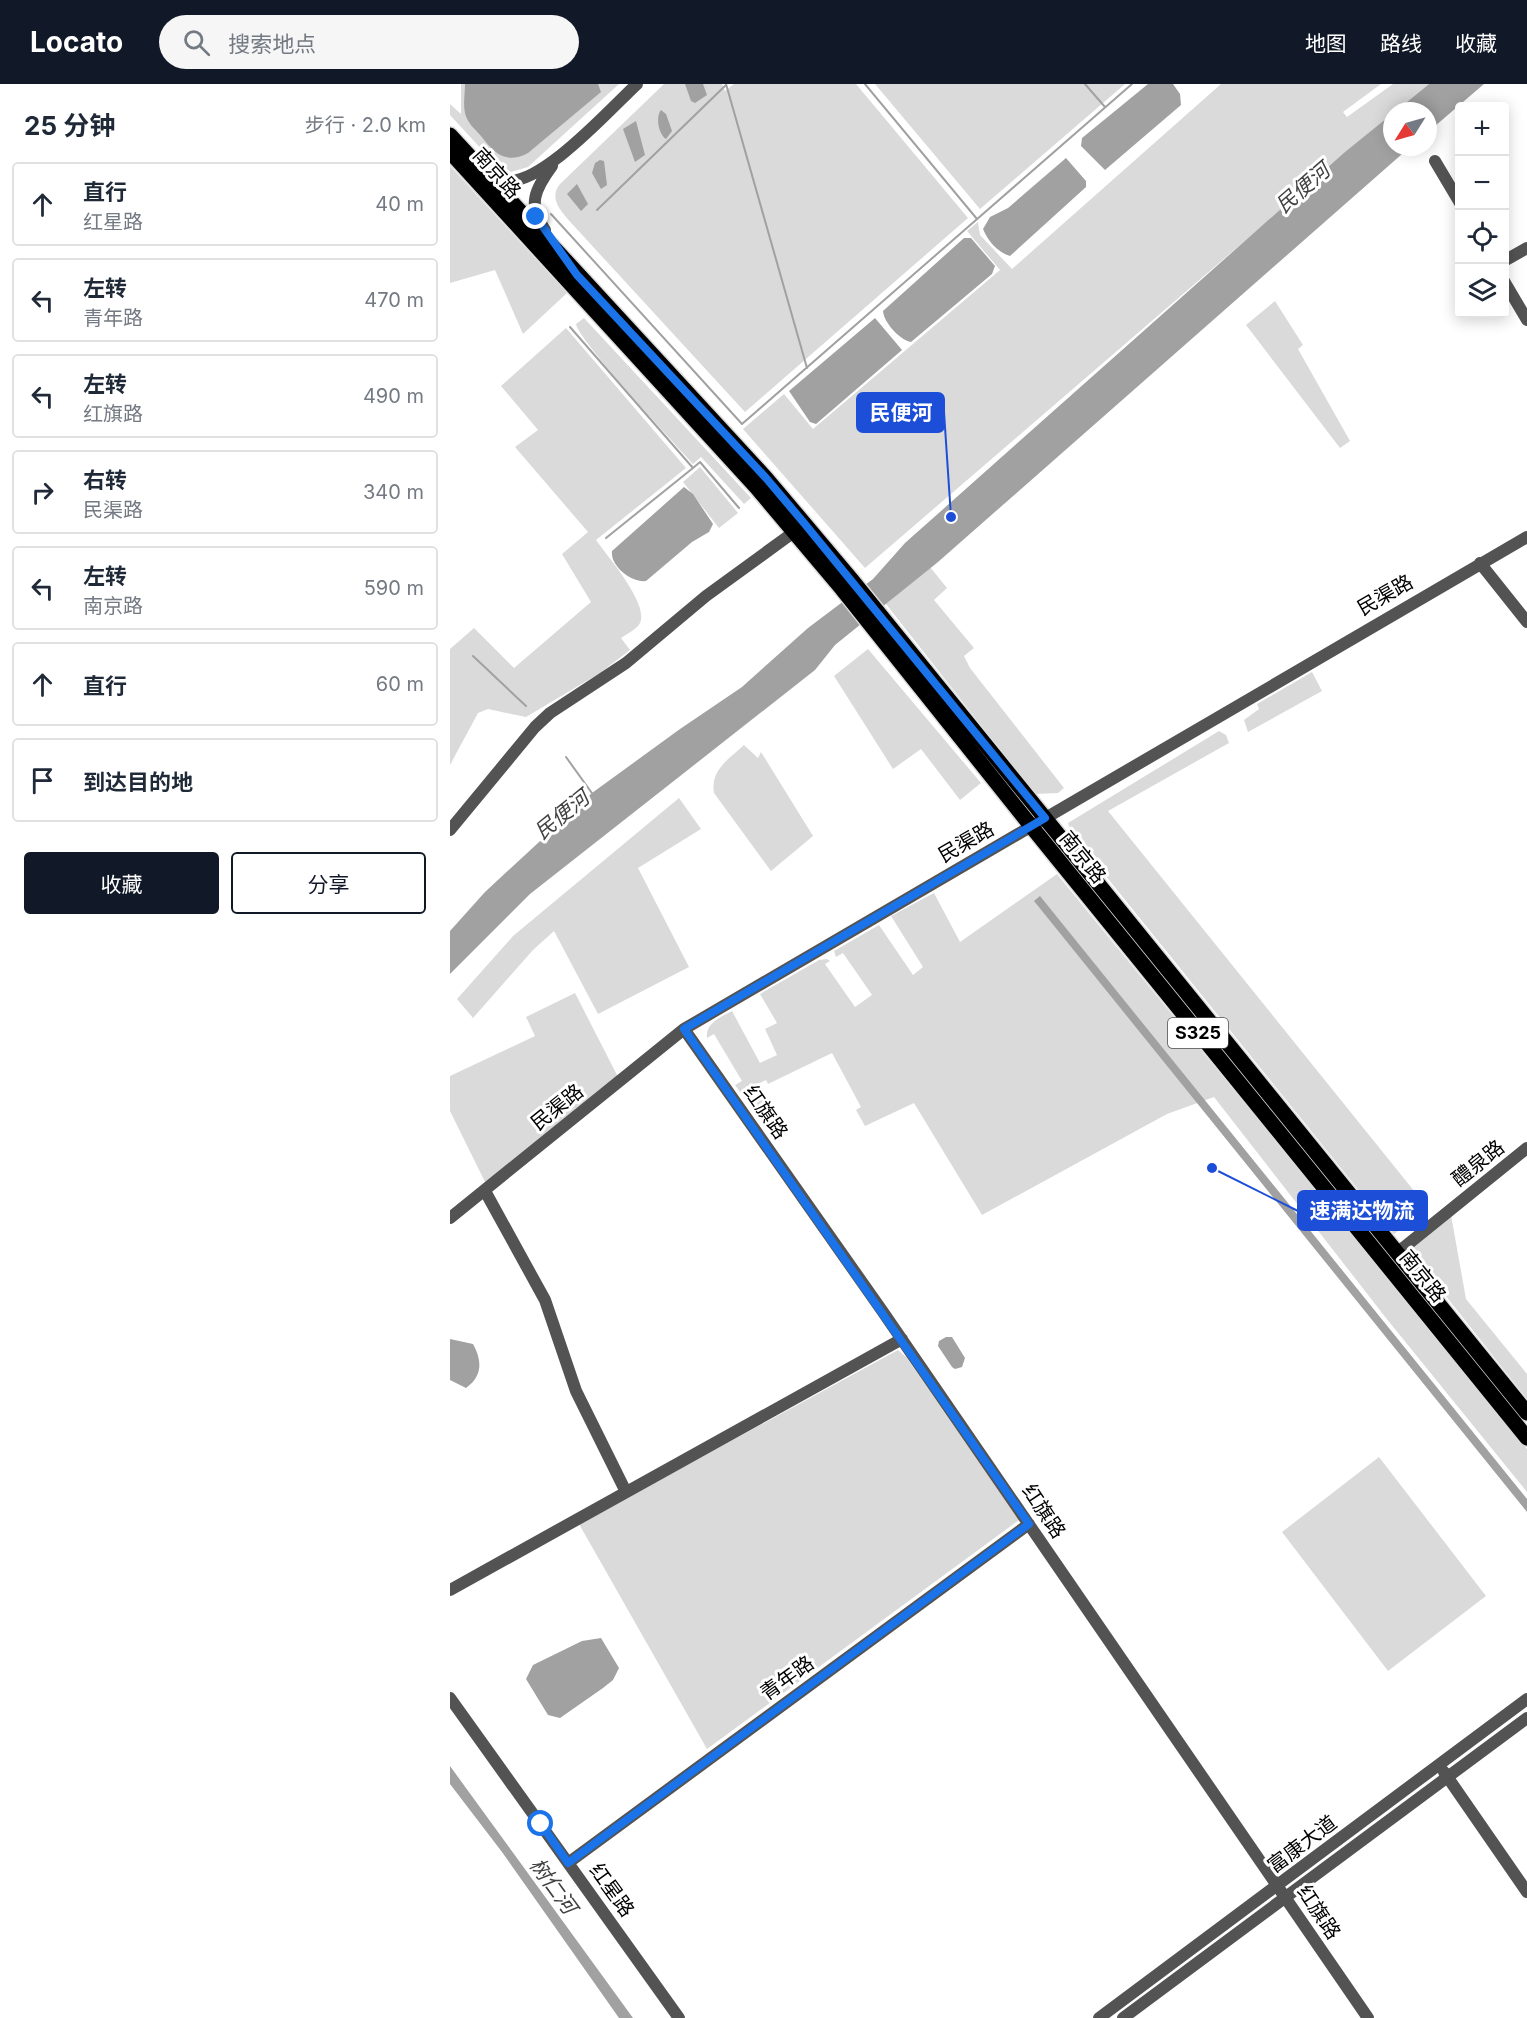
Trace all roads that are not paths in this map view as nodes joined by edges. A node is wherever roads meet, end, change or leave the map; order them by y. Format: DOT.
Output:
graph roads {
  1 [pos="637,84"];
  2 [pos="450,135"];
  3 [pos="450,152"];
  4 [pos="467,154"];
  5 [pos="560,156"];
  6 [pos="1435,160"];
  7 [pos="1455,194"];
  8 [pos="1527,248"];
  9 [pos="1509,258"];
  10 [pos="577,275"];
  11 [pos="1509,289"];
  12 [pos="1527,320"];
  13 [pos="794,532"];
  14 [pos="1527,537"];
  15 [pos="1480,564"];
  16 [pos="847,584"];
  17 [pos="878,622"];
  18 [pos="1527,622"];
  19 [pos="1045,818"];
  20 [pos="1031,826"];
  21 [pos="450,830"];
  22 [pos="684,1029"];
  23 [pos="1527,1149"];
  24 [pos="485,1191"];
  25 [pos="450,1218"];
  26 [pos="1397,1253"];
  27 [pos="902,1339"];
  28 [pos="1527,1413"];
  29 [pos="1527,1438"];
  30 [pos="626,1492"];
  31 [pos="1029,1524"];
  32 [pos="450,1590"];
  33 [pos="450,1698"];
  34 [pos="1527,1700"];
  35 [pos="1527,1718"];
  36 [pos="1439,1766"];
  37 [pos="1448,1777"];
  38 [pos="568,1863"];
  39 [pos="1278,1886"];
  40 [pos="1527,1892"];
  41 [pos="1285,1898"];
  42 [pos="679,2018"];
  43 [pos="1099,2018"];
  44 [pos="1123,2018"];
  45 [pos="1368,2018"];
  1 -- 5 [label="street"];
  2 -- 4 [label="main road, 南京路 / S325"];
  3 -- 13 [label="main road, 南京路 / S325"];
  4 -- 5 [label="street"];
  4 -- 10 [label="main road, 南京路 / S325"];
  5 -- 10 [label="street"];
  6 -- 7 [label="street"];
  8 -- 9 [label="street"];
  10 -- 16 [label="main road, 南京路 / S325"];
  11 -- 12 [label="street"];
  13 -- 16 [label="main road, 南京路 / S325"];
  13 -- 21 [label="street"];
  14 -- 15 [label="street, 民渠路"];
  15 -- 18 [label="street"];
  15 -- 19 [label="street, 民渠路"];
  16 -- 17 [label="main road, 南京路 / S325"];
  17 -- 19 [label="main road, 南京路 / S325"];
  17 -- 20 [label="main road, 南京路 / S325"];
  19 -- 20 [label="street, 民渠路"];
  19 -- 26 [label="main road, 南京路 / S325"];
  20 -- 22 [label="street, 民渠路"];
  20 -- 29 [label="main road, 南京路 / S325"];
  22 -- 24 [label="street, 民渠路"];
  22 -- 27 [label="street, 红旗路"];
  23 -- 26 [label="street, 醴泉路"];
  24 -- 25 [label="street, 民渠路"];
  24 -- 30 [label="street"];
  26 -- 28 [label="main road, 南京路 / S325"];
  27 -- 30 [label="street"];
  27 -- 31 [label="street, 红旗路"];
  30 -- 32 [label="street"];
  31 -- 38 [label="street, 青年路"];
  31 -- 39 [label="street, 红旗路"];
  33 -- 38 [label="street, 红星路"];
  34 -- 36 [label="street, 富康大道"];
  35 -- 37 [label="street, 富康大道"];
  36 -- 37 [label="street"];
  36 -- 39 [label="street, 富康大道"];
  37 -- 40 [label="street"];
  37 -- 41 [label="street, 富康大道"];
  38 -- 42 [label="street, 红星路"];
  39 -- 41 [label="street, 红旗路"];
  39 -- 43 [label="street, 富康大道"];
  41 -- 44 [label="street, 富康大道"];
  41 -- 45 [label="street, 红旗路"];
}
